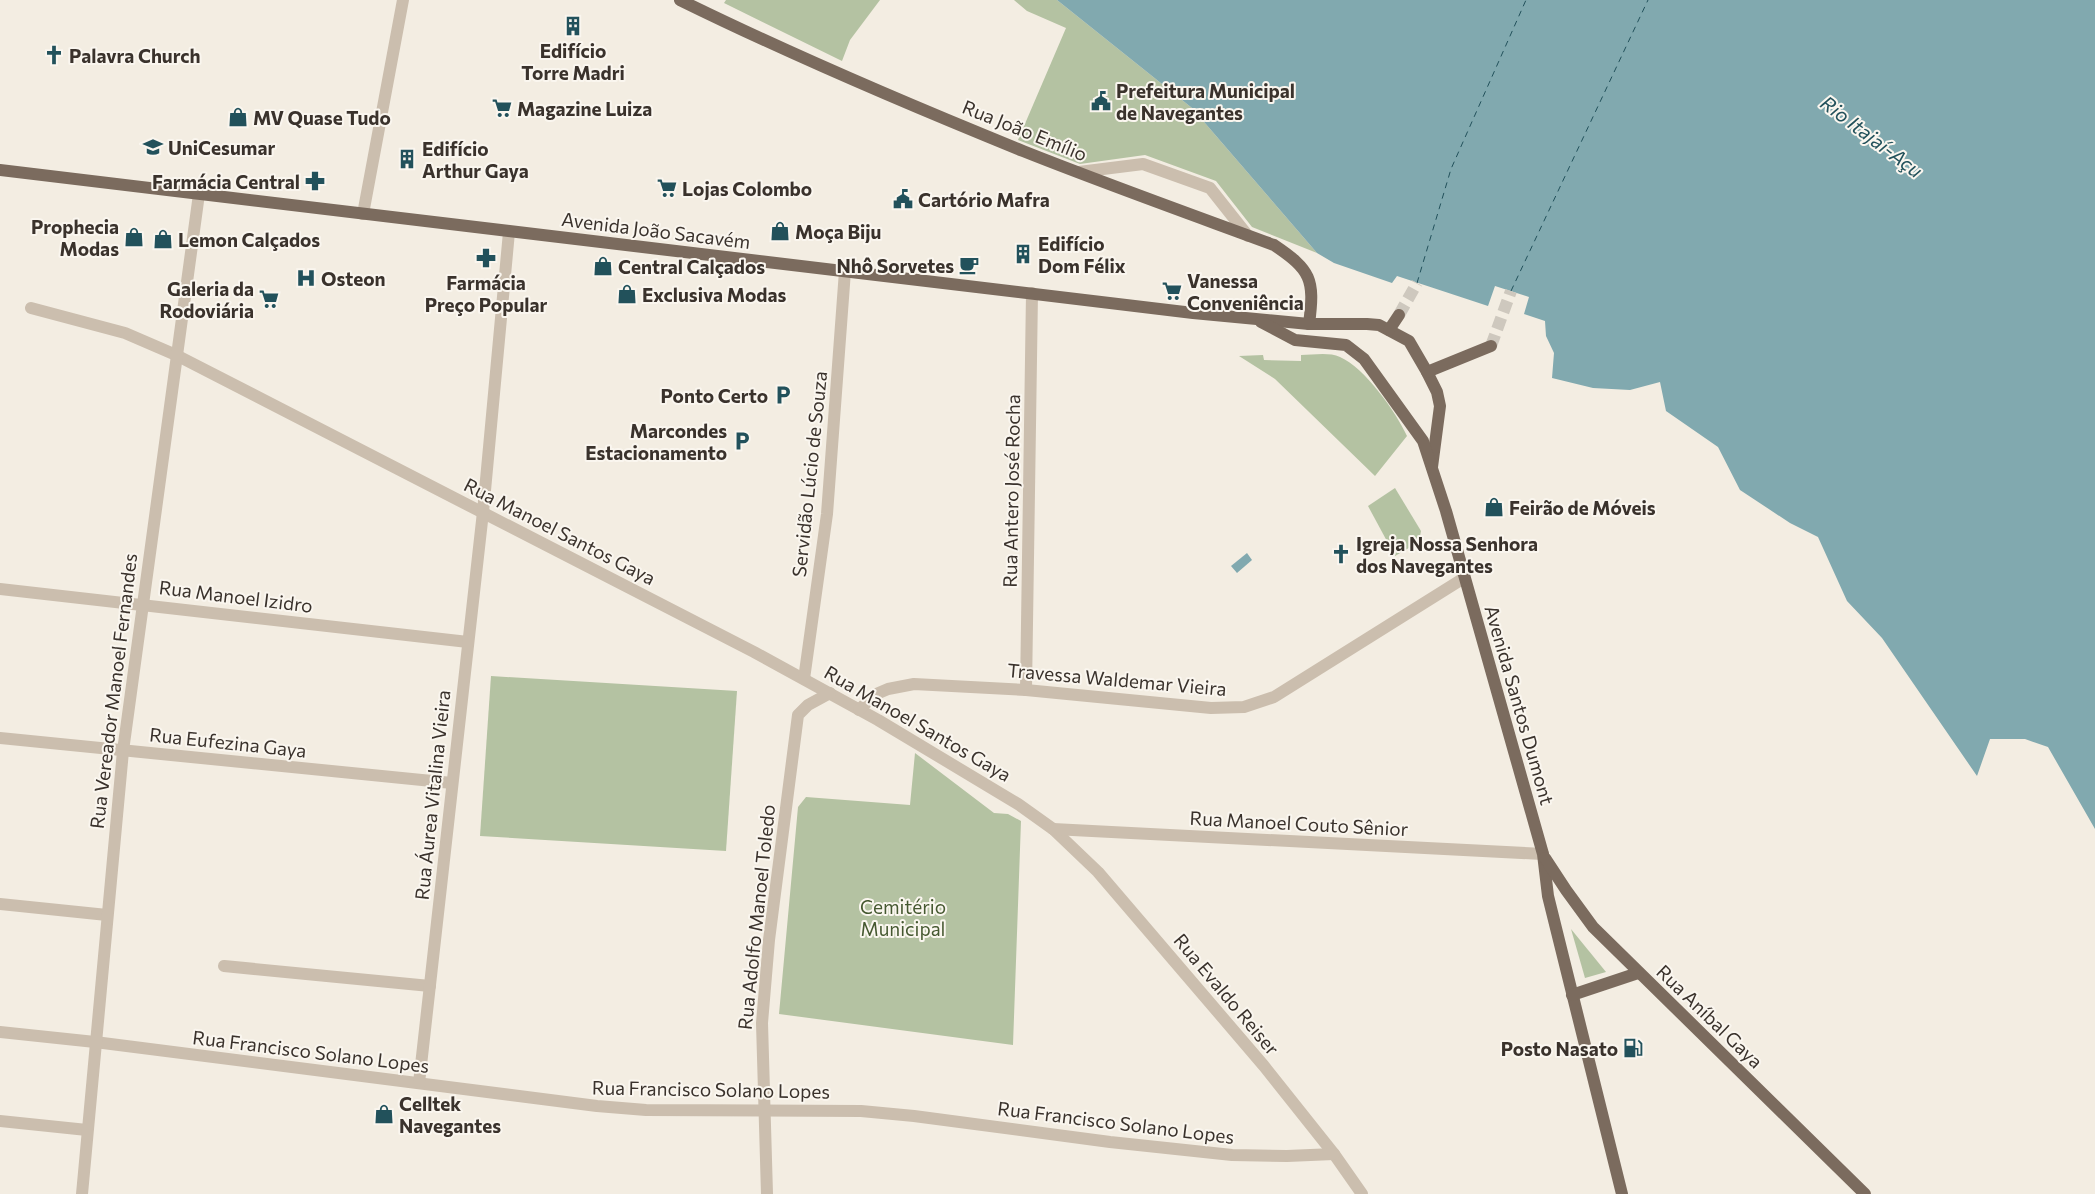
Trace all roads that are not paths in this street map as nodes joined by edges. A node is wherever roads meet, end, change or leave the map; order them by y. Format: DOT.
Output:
graph roads {
  1 [pos="403,0"];
  2 [pos="680,0"];
  3 [pos="0,170"];
  4 [pos="1079,172"];
  5 [pos="199,194"];
  6 [pos="363,214"];
  7 [pos="509,232"];
  8 [pos="1248,236"];
  9 [pos="845,271"];
  10 [pos="1032,293"];
  11 [pos="32,308"];
  12 [pos="1399,315"];
  13 [pos="1256,319"];
  14 [pos="1309,324"];
  15 [pos="1389,330"];
  16 [pos="1491,346"];
  17 [pos="176,355"];
  18 [pos="1427,372"];
  19 [pos="1432,467"];
  20 [pos="482,512"];
  21 [pos="1464,578"];
  22 [pos="0,589"];
  23 [pos="142,604"];
  24 [pos="468,642"];
  25 [pos="804,679"];
  26 [pos="1026,690"];
  27 [pos="830,693"];
  28 [pos="859,710"];
  29 [pos="0,738"];
  30 [pos="123,751"];
  31 [pos="452,783"];
  32 [pos="1053,829"];
  33 [pos="1542,854"];
  34 [pos="0,904"];
  35 [pos="106,915"];
  36 [pos="224,966"];
  37 [pos="1638,974"];
  38 [pos="430,986"];
  39 [pos="1572,995"];
  40 [pos="0,1032"];
  41 [pos="95,1042"];
  42 [pos="419,1083"];
  43 [pos="764,1110"];
  44 [pos="0,1121"];
  45 [pos="87,1130"];
  46 [pos="1334,1154"];
  47 [pos="82,1194"];
  48 [pos="767,1194"];
  49 [pos="1362,1194"];
  50 [pos="1622,1194"];
  51 [pos="1865,1194"];
  1 -- 6 [label="street"];
  2 -- 4 [label="main road, Rua João Emílio"];
  3 -- 5 [label="main road, Avenida João Sacavém"];
  4 -- 8 [label="main road, Rua João Emílio"];
  4 -- 8 [label="street"];
  5 -- 6 [label="main road, Avenida João Sacavém"];
  5 -- 17 [label="street, Rua Vereador Manoel Fernandes"];
  6 -- 7 [label="main road, Avenida João Sacavém"];
  7 -- 9 [label="main road, Avenida João Sacavém"];
  7 -- 20 [label="street, Rua Áurea Vitalina Vieira"];
  8 -- 14 [label="main road, Rua João Emílio"];
  9 -- 10 [label="main road, Avenida João Sacavém"];
  9 -- 25 [label="street, Servidão Lúcio de Souza"];
  10 -- 13 [label="main road, Avenida João Sacavém"];
  10 -- 26 [label="street, Rua Antero José Rocha"];
  11 -- 17 [label="street, Rua Manoel Santos Gaya"];
  12 -- 15 [label="main road"];
  13 -- 14 [label="main road, Avenida João Sacavém"];
  13 -- 19 [label="main road, Avenida Santos Dumont"];
  14 -- 15 [label="main road, Avenida João Sacavém"];
  15 -- 18 [label="main road, Avenida João Sacavém"];
  16 -- 18 [label="main road"];
  17 -- 20 [label="street, Rua Manoel Santos Gaya"];
  17 -- 23 [label="street, Rua Vereador Manoel Fernandes"];
  18 -- 19 [label="main road, Avenida João Sacavém"];
  19 -- 21 [label="main road, Avenida Santos Dumont"];
  20 -- 24 [label="street, Rua Áurea Vitalina Vieira"];
  20 -- 25 [label="street, Rua Manoel Santos Gaya"];
  21 -- 26 [label="street, Travessa Waldemar Vieira"];
  21 -- 33 [label="main road, Avenida Santos Dumont"];
  22 -- 23 [label="street, Rua Manoel Izidro"];
  23 -- 24 [label="street, Rua Manoel Izidro"];
  23 -- 30 [label="street, Rua Vereador Manoel Fernandes"];
  24 -- 31 [label="street, Rua Áurea Vitalina Vieira"];
  25 -- 27 [label="street, Rua Manoel Santos Gaya"];
  26 -- 28 [label="street, Travessa Waldemar Vieira"];
  27 -- 28 [label="street, Rua Manoel Santos Gaya"];
  27 -- 43 [label="street, Rua Adolfo Manoel Toledo"];
  28 -- 32 [label="street, Rua Manoel Santos Gaya"];
  29 -- 30 [label="street, Rua Eufezina Gaya"];
  30 -- 31 [label="street, Rua Eufezina Gaya"];
  30 -- 35 [label="street, Rua Vereador Manoel Fernandes"];
  31 -- 38 [label="street, Rua Áurea Vitalina Vieira"];
  32 -- 33 [label="street, Rua Manoel Couto Sênior"];
  32 -- 46 [label="street, Rua Evaldo Reiser"];
  33 -- 37 [label="main road, Rua Aníbal Gaya"];
  33 -- 39 [label="main road, Avenida Santos Dumont"];
  34 -- 35 [label="street"];
  35 -- 41 [label="street, Rua Vereador Manoel Fernandes"];
  36 -- 38 [label="street"];
  37 -- 39 [label="main road"];
  37 -- 51 [label="main road, Rua Aníbal Gaya"];
  38 -- 42 [label="street, Rua Áurea Vitalina Vieira"];
  39 -- 50 [label="main road, Avenida Santos Dumont"];
  40 -- 41 [label="street, Rua Francisco Solano Lopes"];
  41 -- 42 [label="street, Rua Francisco Solano Lopes"];
  41 -- 45 [label="street, Rua Vereador Manoel Fernandes"];
  42 -- 43 [label="street, Rua Francisco Solano Lopes"];
  43 -- 46 [label="street, Rua Francisco Solano Lopes"];
  43 -- 48 [label="street, Rua Adolfo Manoel Toledo"];
  44 -- 45 [label="street"];
  45 -- 47 [label="street, Rua Vereador Manoel Fernandes"];
  46 -- 49 [label="street, Rua Evaldo Reiser"];
}
